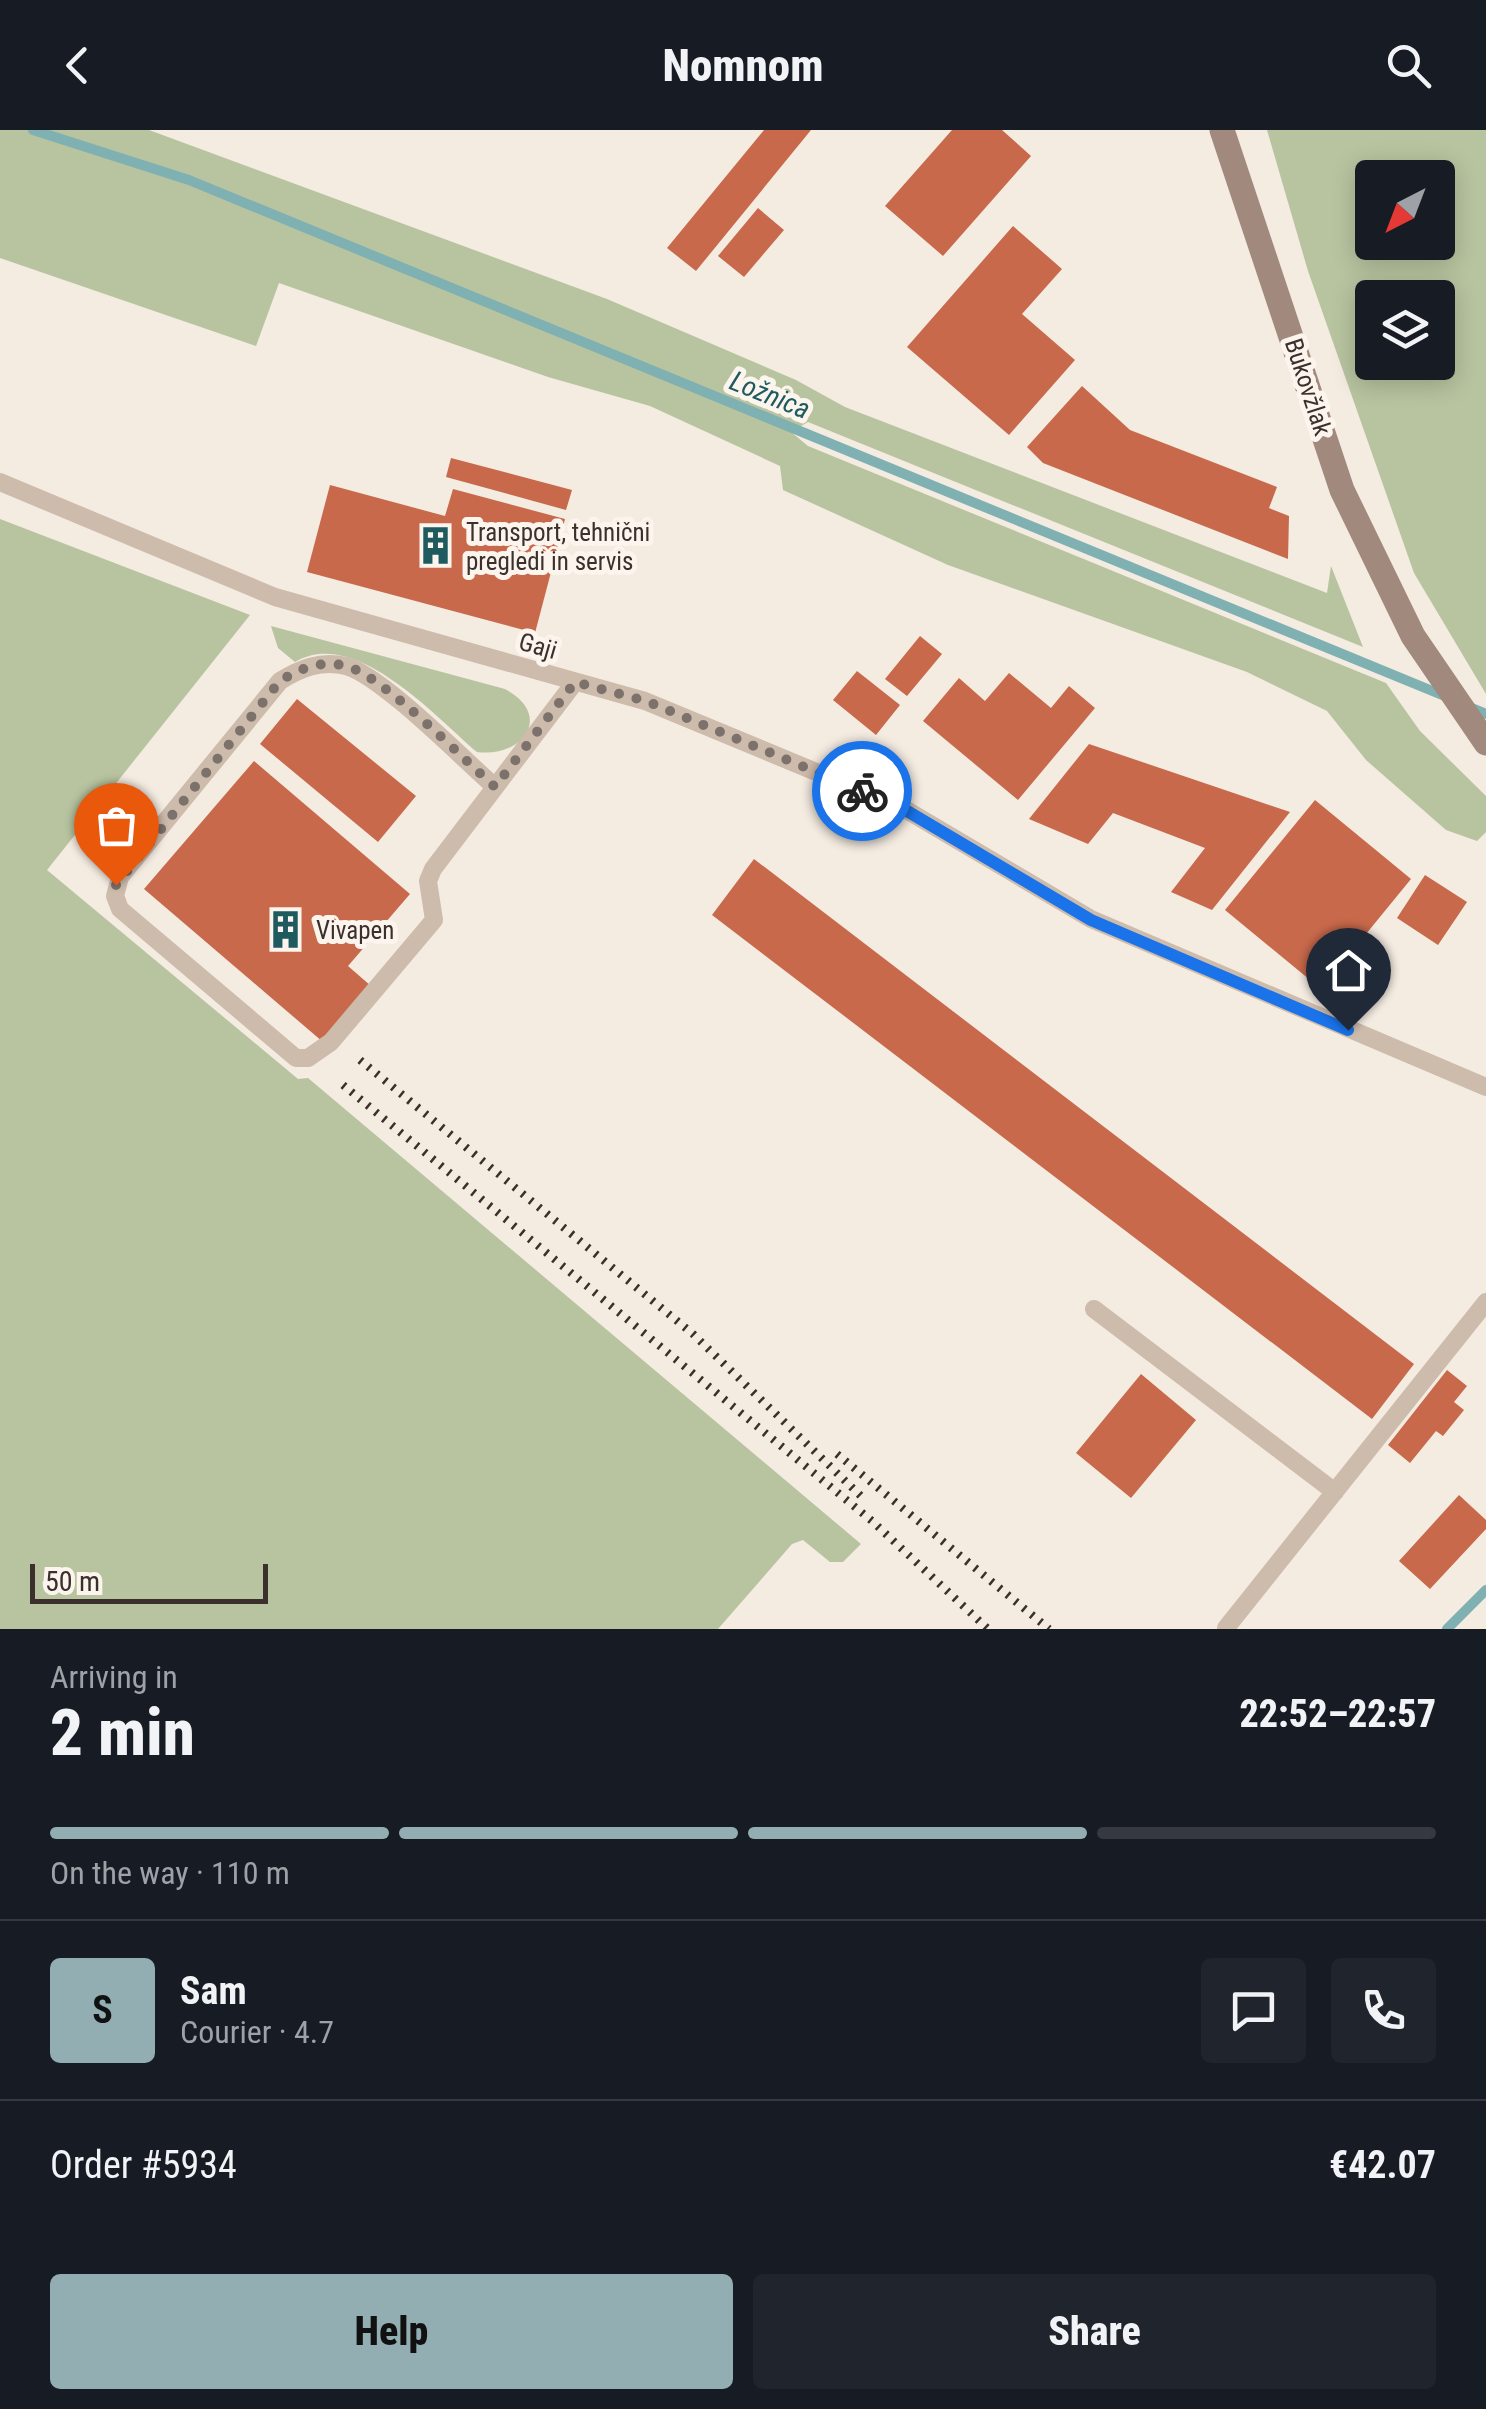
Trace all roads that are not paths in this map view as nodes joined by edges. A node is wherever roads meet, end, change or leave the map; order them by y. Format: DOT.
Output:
graph roads {
  1 [pos="1222,130"];
  2 [pos="0,482"];
  3 [pos="575,682"];
  4 [pos="1486,743"];
  5 [pos="495,787"];
  6 [pos="1486,1086"];
  7 [pos="1486,1302"];
  8 [pos="1094,1309"];
  9 [pos="1334,1492"];
  10 [pos="1226,1628"];
  1 -- 4 [label="street, Bukovžlak"];
  2 -- 3 [label="lane, Gaji"];
  3 -- 5 [label="lane"];
  3 -- 6 [label="lane, Gaji"];
  5 -- 5 [label="lane"];
  7 -- 9 [label="lane"];
  8 -- 9 [label="lane"];
  9 -- 10 [label="lane"];
}
